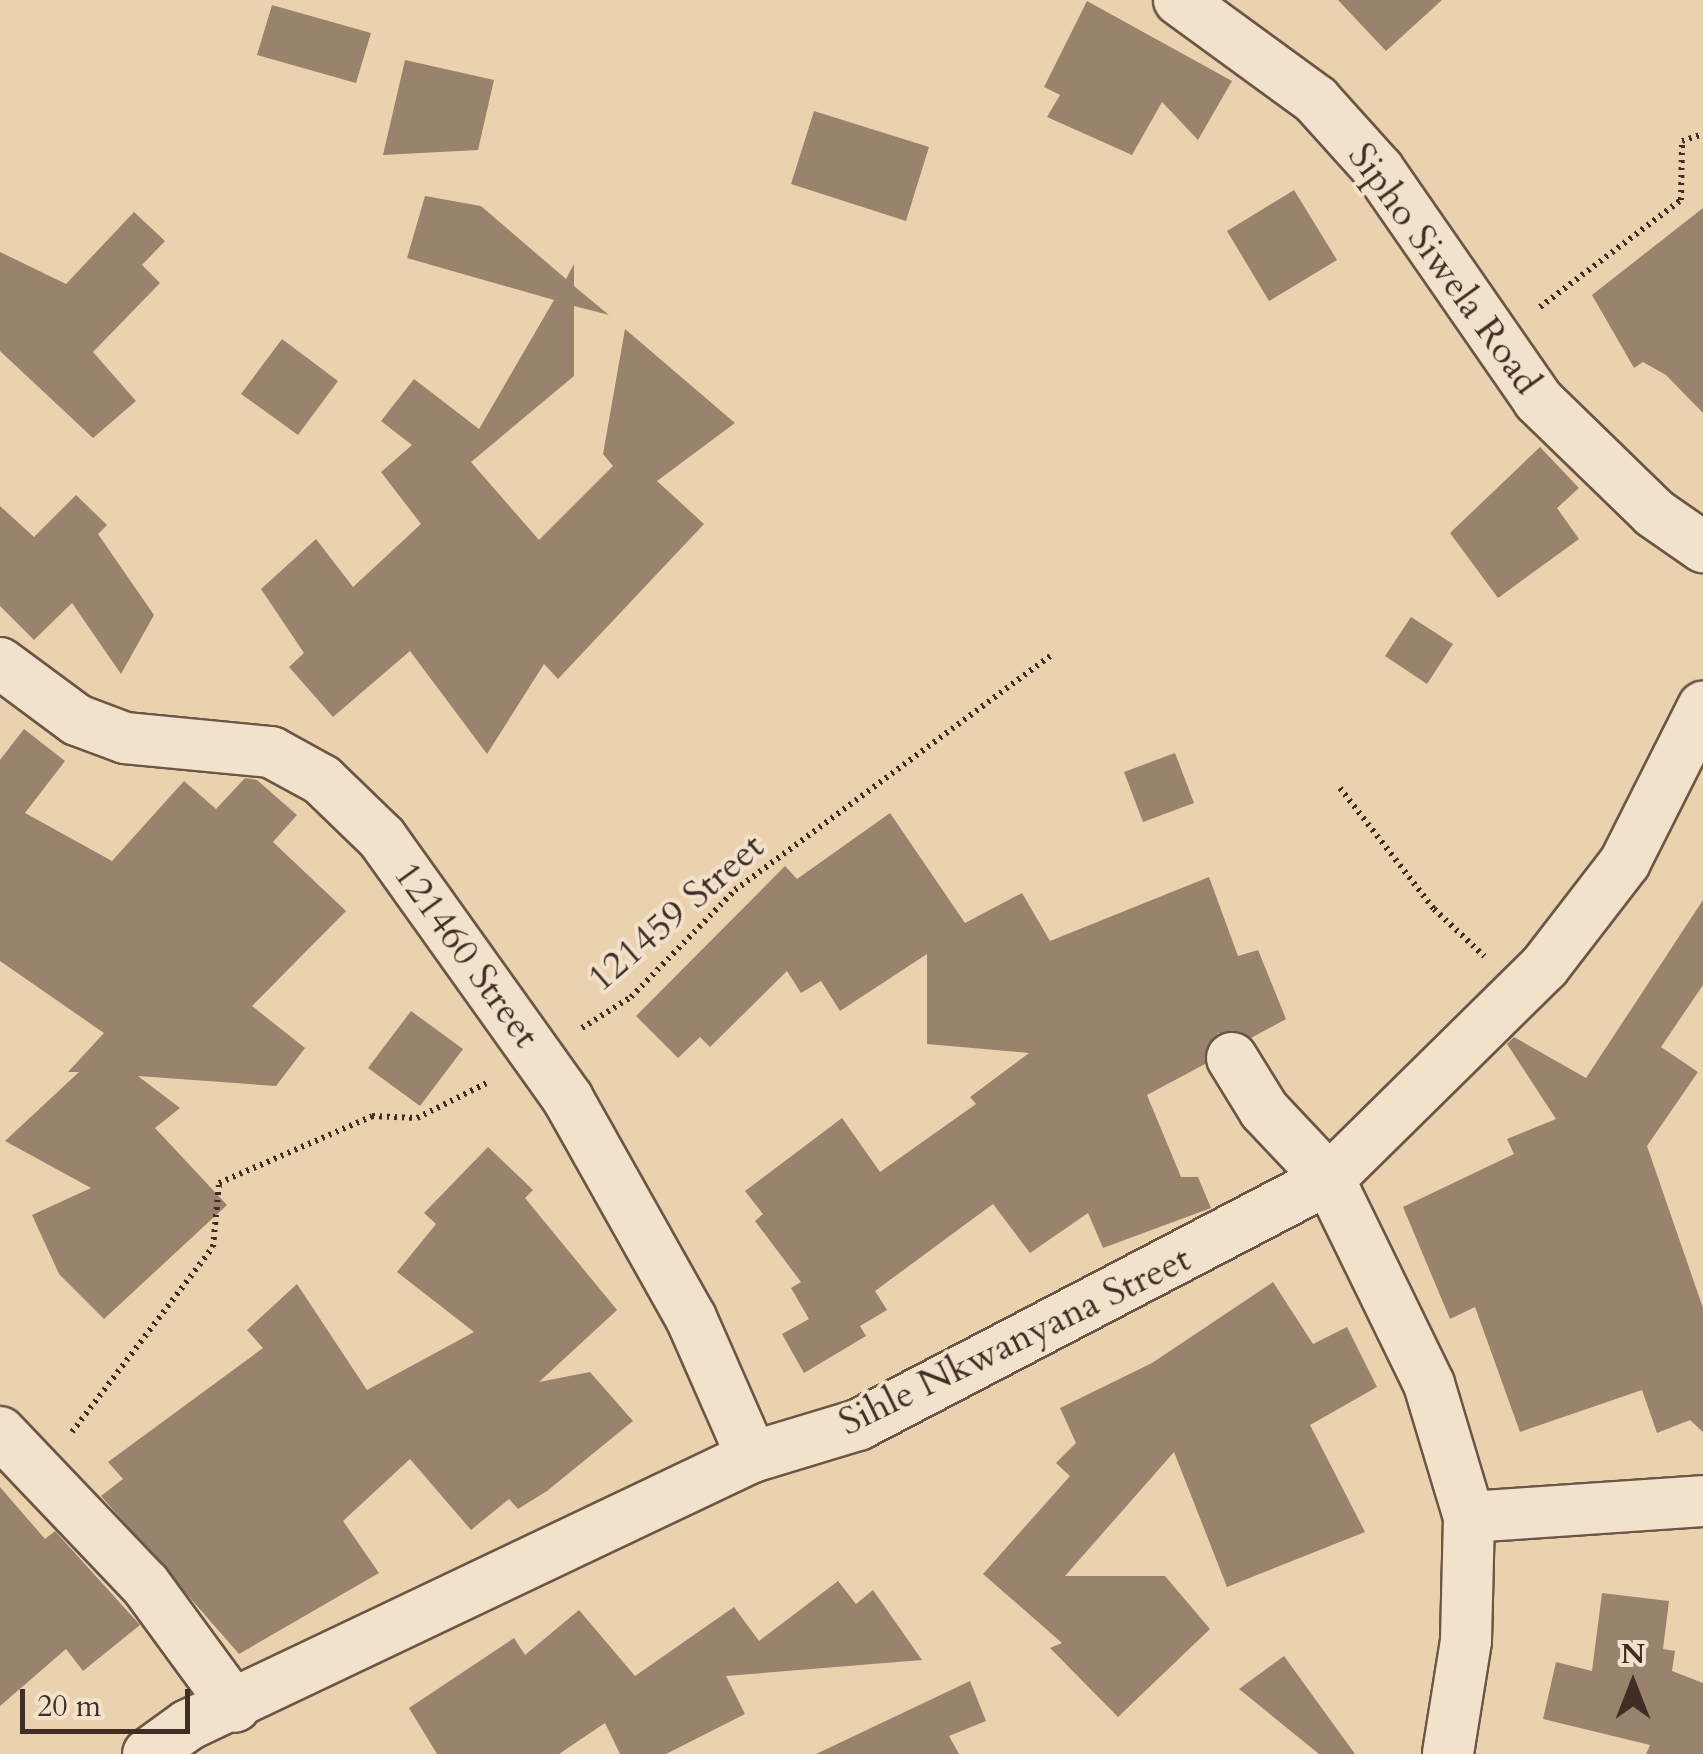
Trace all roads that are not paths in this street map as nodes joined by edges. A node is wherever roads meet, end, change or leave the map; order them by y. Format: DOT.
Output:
graph roads {
  1 [pos="1179,0"];
  2 [pos="1703,547"];
  3 [pos="0,663"];
  4 [pos="1703,707"];
  5 [pos="1232,1058"];
  6 [pos="1328,1179"];
  7 [pos="14,1444"];
  8 [pos="752,1458"];
  9 [pos="1703,1501"];
  10 [pos="1469,1516"];
  11 [pos="235,1707"];
  12 [pos="148,1754"];
  13 [pos="1448,1754"];
  1 -- 2 [label="street, Sipho Siwela Road"];
  3 -- 8 [label="street, 121460 Street"];
  4 -- 6 [label="street, Sihle Nkwanyana Street"];
  5 -- 6 [label="street"];
  6 -- 8 [label="street, Sihle Nkwanyana Street"];
  6 -- 10 [label="street"];
  7 -- 11 [label="street"];
  8 -- 11 [label="street, Sihle Nkwanyana Street"];
  9 -- 10 [label="street"];
  10 -- 13 [label="street"];
  11 -- 12 [label="street, Sihle Nkwanyana Street"];
}
